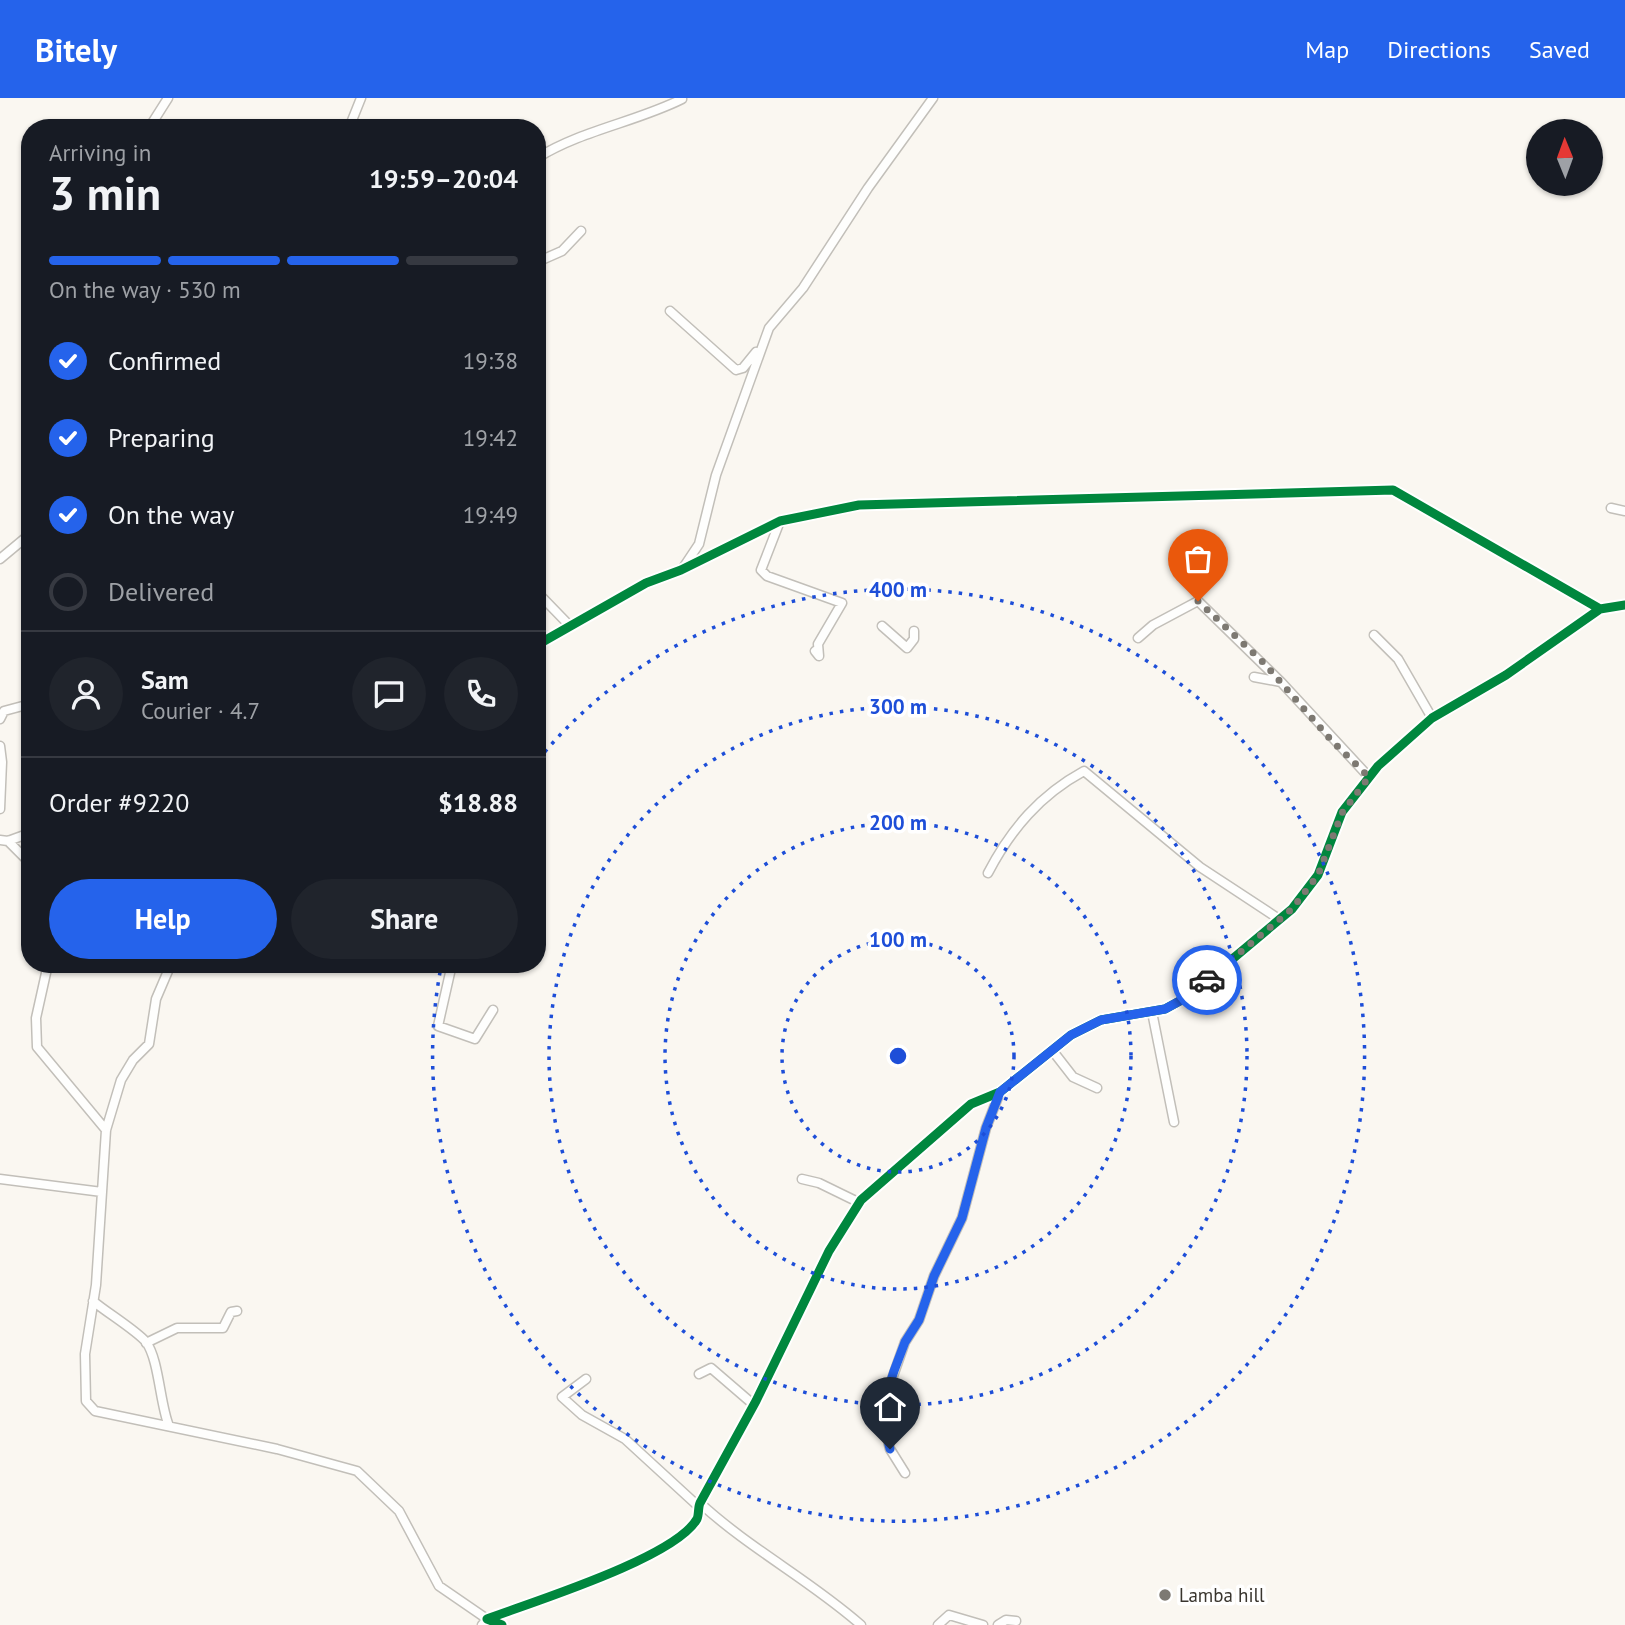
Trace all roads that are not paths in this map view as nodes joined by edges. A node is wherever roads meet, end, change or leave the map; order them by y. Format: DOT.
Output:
graph roads {
  1 [pos="168,98"];
  2 [pos="361,98"];
  3 [pos="933,98"];
  4 [pos="682,99"];
  5 [pos="155,119"];
  6 [pos="353,119"];
  7 [pos="546,154"];
  8 [pos="581,231"];
  9 [pos="546,258"];
  10 [pos="670,311"];
  11 [pos="769,328"];
  12 [pos="1611,508"];
  13 [pos="1625,511"];
  14 [pos="780,521"];
  15 [pos="21,542"];
  16 [pos="0,559"];
  17 [pos="681,570"];
  18 [pos="546,601"];
  19 [pos="1625,605"];
  20 [pos="1600,609"];
  21 [pos="570,626"];
  22 [pos="882,626"];
  23 [pos="914,631"];
  24 [pos="1374,635"];
  25 [pos="1138,639"];
  26 [pos="546,640"];
  27 [pos="815,652"];
  28 [pos="1254,677"];
  29 [pos="1281,682"];
  30 [pos="21,707"];
  31 [pos="1433,718"];
  32 [pos="0,719"];
  33 [pos="0,746"];
  34 [pos="1369,777"];
  35 [pos="0,809"];
  36 [pos="21,835"];
  37 [pos="4,840"];
  38 [pos="21,855"];
  39 [pos="988,873"];
  40 [pos="1279,919"];
  41 [pos="46,973"];
  42 [pos="167,973"];
  43 [pos="450,973"];
  44 [pos="493,1010"];
  45 [pos="1152,1012"];
  46 [pos="1052,1050"];
  47 [pos="1097,1088"];
  48 [pos="1000,1092"];
  49 [pos="1174,1122"];
  50 [pos="106,1130"];
  51 [pos="0,1179"];
  52 [pos="802,1179"];
  53 [pos="102,1192"];
  54 [pos="860,1203"];
  55 [pos="93,1301"];
  56 [pos="237,1311"];
  57 [pos="146,1343"];
  58 [pos="699,1374"];
  59 [pos="586,1379"];
  60 [pos="754,1405"];
  61 [pos="169,1426"];
  62 [pos="905,1474"];
  63 [pos="699,1504"];
  64 [pos="1016,1621"];
  65 [pos="484,1622"];
  66 [pos="502,1625"];
  67 [pos="861,1625"];
  68 [pos="938,1625"];
  69 [pos="983,1625"];
  70 [pos="998,1625"];
  1 -- 5 [label="street"];
  2 -- 6 [label="street"];
  3 -- 11 [label="street"];
  4 -- 7 [label="street"];
  8 -- 9 [label="street"];
  10 -- 11 [label="street"];
  11 -- 17 [label="street"];
  12 -- 13 [label="street"];
  14 -- 17 [label="street"];
  14 -- 20 [label="street"];
  14 -- 27 [label="street"];
  15 -- 16 [label="street"];
  17 -- 21 [label="street"];
  18 -- 21 [label="street"];
  19 -- 20 [label="street"];
  20 -- 31 [label="street"];
  21 -- 26 [label="street"];
  22 -- 23 [label="street"];
  24 -- 31 [label="street"];
  25 -- 29 [label="street"];
  28 -- 29 [label="street"];
  29 -- 34 [label="street"];
  30 -- 32 [label="street"];
  31 -- 34 [label="street"];
  33 -- 35 [label="street"];
  34 -- 40 [label="street"];
  36 -- 37 [label="street"];
  37 -- 38 [label="street"];
  39 -- 40 [label="street"];
  40 -- 45 [label="street"];
  41 -- 50 [label="street"];
  42 -- 50 [label="street"];
  43 -- 44 [label="street"];
  45 -- 46 [label="street"];
  45 -- 49 [label="street"];
  46 -- 47 [label="street"];
  46 -- 48 [label="street"];
  48 -- 54 [label="street"];
  48 -- 62 [label="street"];
  50 -- 53 [label="street"];
  51 -- 53 [label="street"];
  52 -- 54 [label="street"];
  53 -- 55 [label="street"];
  54 -- 60 [label="street"];
  55 -- 57 [label="street"];
  55 -- 61 [label="street"];
  56 -- 57 [label="street"];
  57 -- 61 [label="street"];
  58 -- 60 [label="street"];
  59 -- 63 [label="street"];
  60 -- 63 [label="street"];
  61 -- 65 [label="street"];
  63 -- 65 [label="street"];
  63 -- 67 [label="street"];
  64 -- 70 [label="street"];
  65 -- 66 [label="street"];
  68 -- 69 [label="street"];
}
